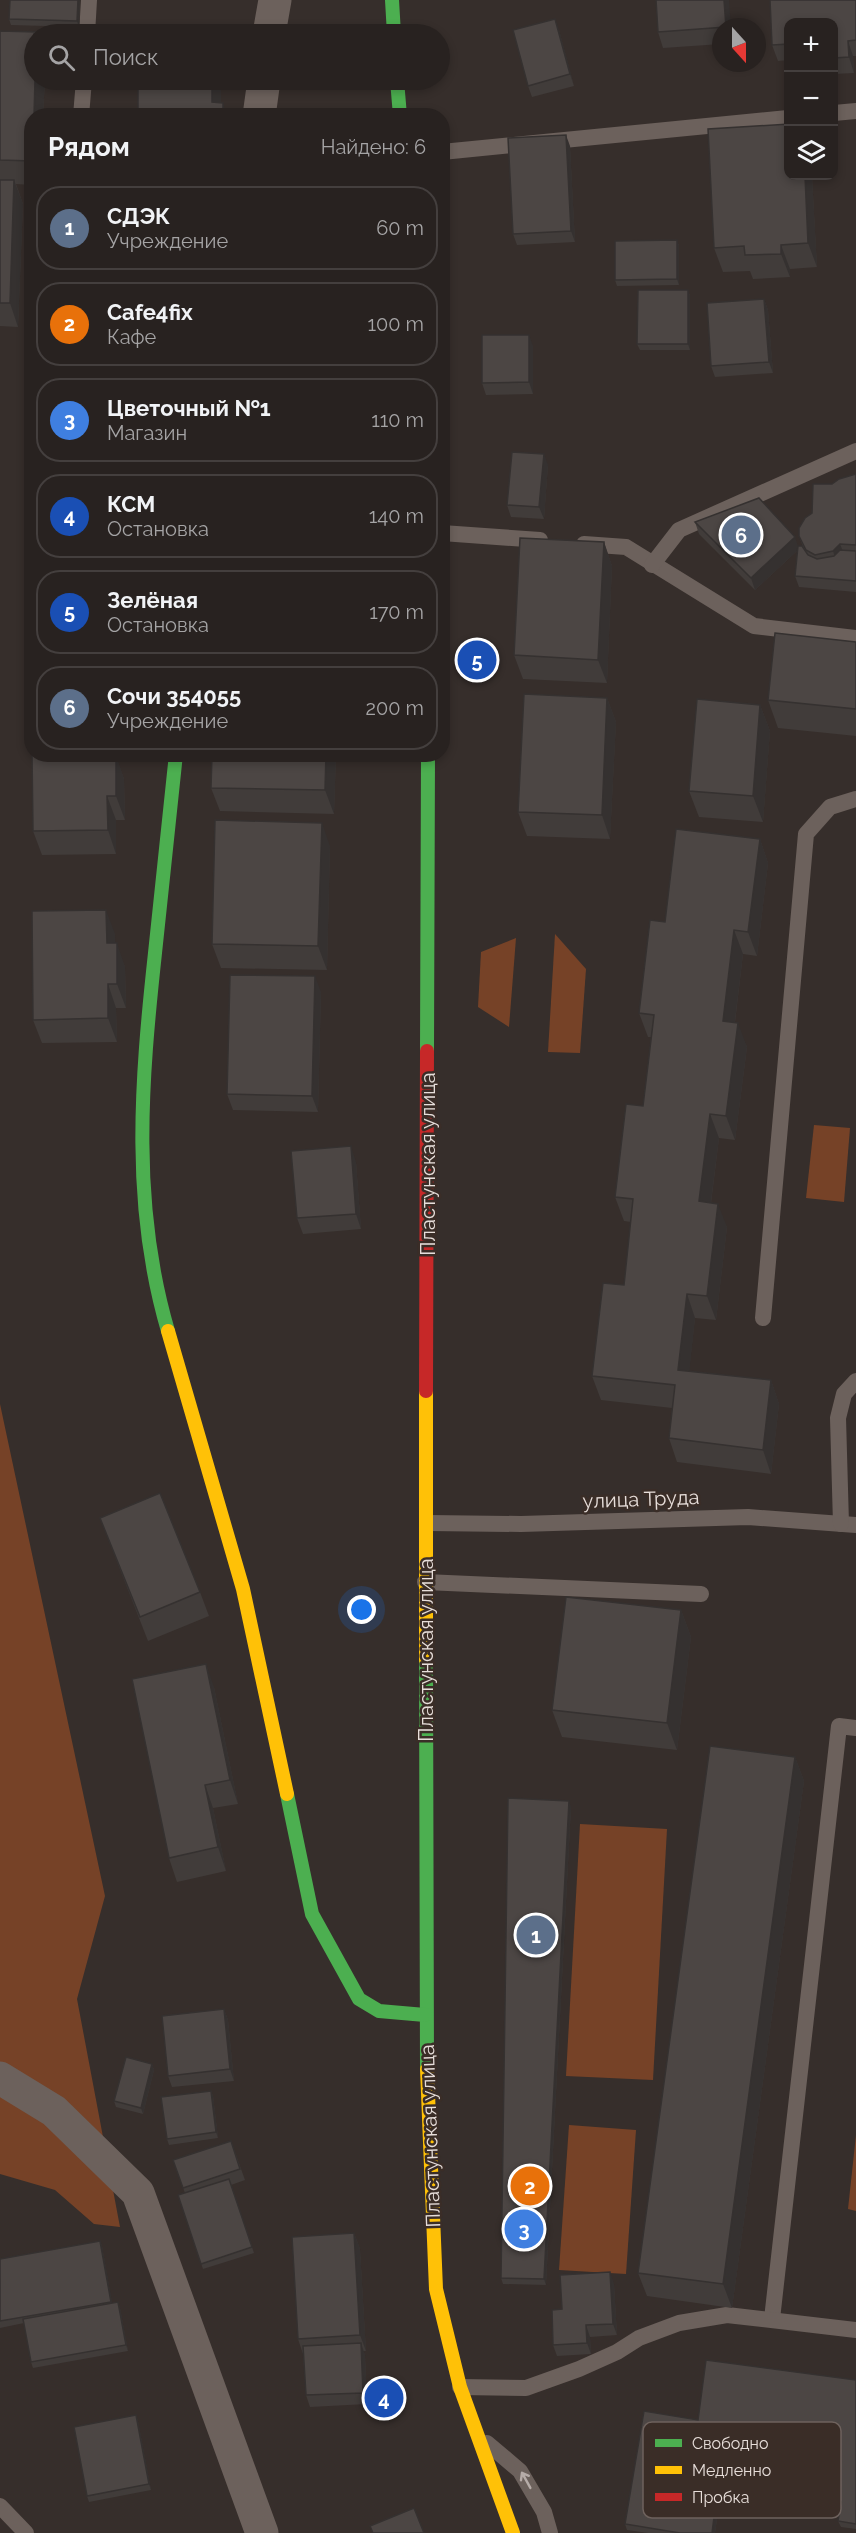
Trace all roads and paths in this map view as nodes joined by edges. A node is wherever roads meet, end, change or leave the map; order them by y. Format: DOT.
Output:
graph roads {
  1 [pos="88,0"];
  2 [pos="392,0"];
  3 [pos="87,24"];
  4 [pos="393,24"];
  5 [pos="83,90"];
  6 [pos="263,90"];
  7 [pos="399,90"];
  8 [pos="82,108"];
  9 [pos="260,108"];
  10 [pos="400,108"];
  11 [pos="856,111"];
  12 [pos="838,113"];
  13 [pos="784,118"];
  14 [pos="450,151"];
  15 [pos="856,451"];
  16 [pos="450,534"];
  17 [pos="652,565"];
  18 [pos="856,638"];
  19 [pos="175,762"];
  20 [pos="428,762"];
  21 [pos="856,799"];
  22 [pos="763,1318"];
  23 [pos="856,1381"];
  24 [pos="428,1523"];
  25 [pos="848,1525"];
  26 [pos="425,1582"];
  27 [pos="701,1594"];
  28 [pos="856,1728"];
  29 [pos="425,2015"];
  30 [pos="0,2078"];
  31 [pos="772,2319"];
  32 [pos="856,2330"];
  33 [pos="460,2387"];
  34 [pos="480,2438"];
  35 [pos="0,2506"];
  36 [pos="26,2533"];
  37 [pos="262,2533"];
  38 [pos="513,2533"];
  39 [pos="550,2533"];
  1 -- 3 [label="lane"];
  2 -- 4 [label="main road"];
  5 -- 8 [label="lane"];
  6 -- 9 [label="street"];
  7 -- 10 [label="main road"];
  11 -- 12 [label="lane"];
  13 -- 14 [label="lane"];
  15 -- 17 [label="lane"];
  16 -- 17 [label="lane"];
  17 -- 18 [label="lane"];
  19 -- 29 [label="main road"];
  20 -- 24 [label="main road, Пластунская улица"];
  21 -- 22 [label="lane"];
  23 -- 25 [label="lane"];
  24 -- 25 [label="lane, улица Труда"];
  24 -- 26 [label="main road, Пластунская улица"];
  26 -- 27 [label="lane"];
  26 -- 29 [label="main road, Пластунская улица"];
  28 -- 31 [label="lane"];
  29 -- 33 [label="main road, Пластунская улица"];
  30 -- 37 [label="street"];
  31 -- 32 [label="lane"];
  31 -- 33 [label="lane"];
  33 -- 34 [label="main road, Пластунская улица"];
  34 -- 38 [label="main road, Пластунская улица"];
  39 -- 34 [label="lane, one-way"];
  35 -- 36 [label="lane"];
}
